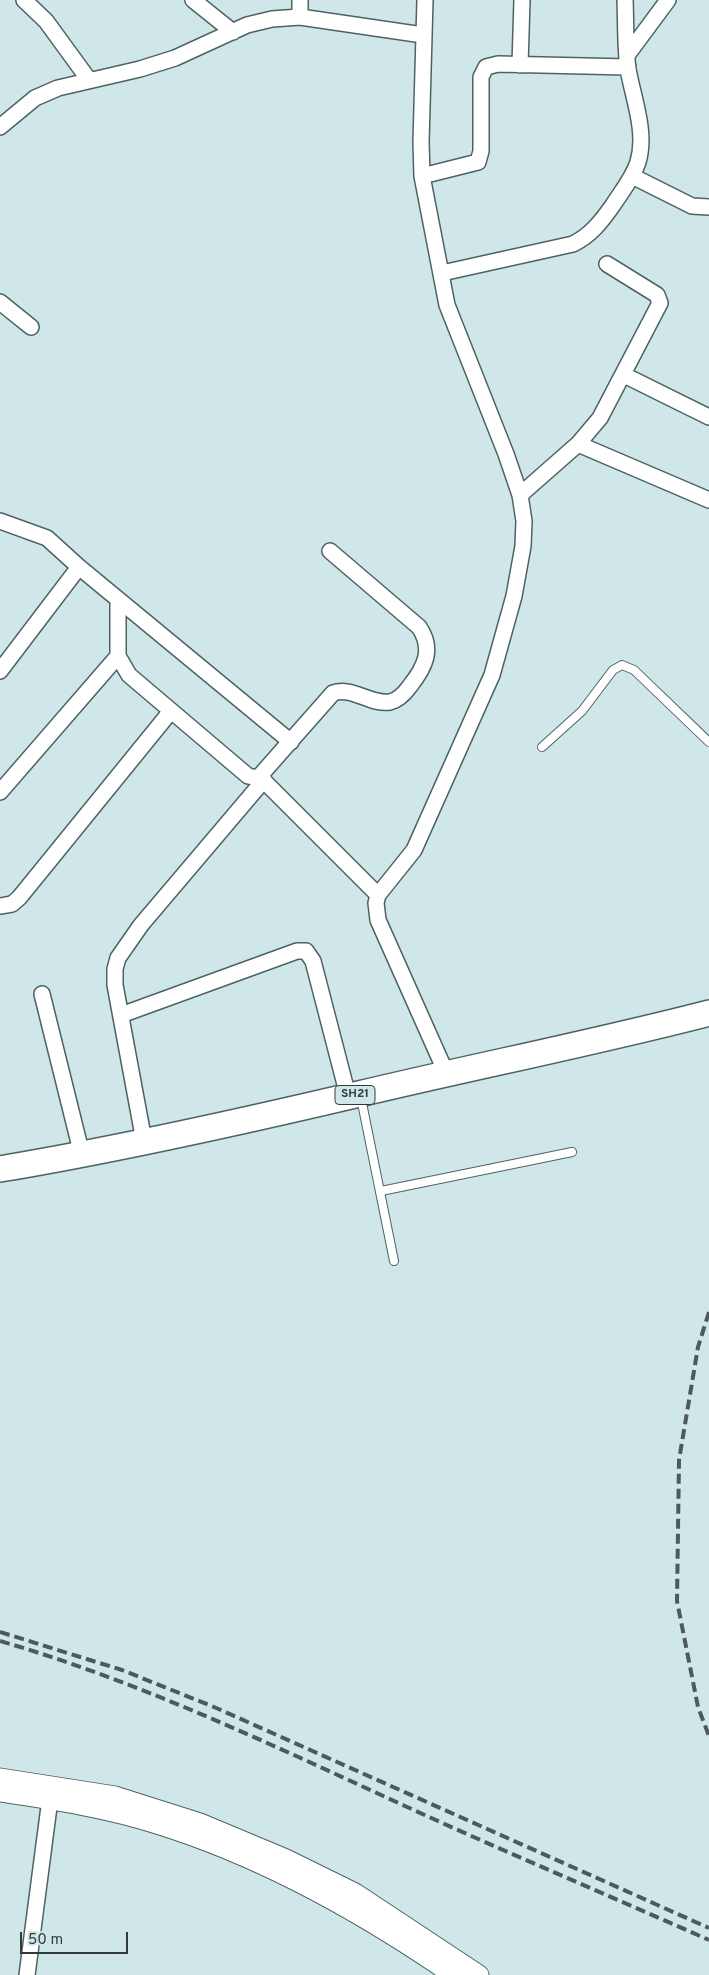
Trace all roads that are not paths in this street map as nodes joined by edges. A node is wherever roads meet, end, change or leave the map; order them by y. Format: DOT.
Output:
graph roads {
  1 [pos="24,0"];
  2 [pos="193,0"];
  3 [pos="300,0"];
  4 [pos="425,0"];
  5 [pos="522,0"];
  6 [pos="625,0"];
  7 [pos="668,0"];
  8 [pos="300,17"];
  9 [pos="233,32"];
  10 [pos="423,35"];
  11 [pos="628,60"];
  12 [pos="520,65"];
  13 [pos="89,80"];
  14 [pos="0,127"];
  15 [pos="422,176"];
  16 [pos="632,176"];
  17 [pos="709,207"];
  18 [pos="607,264"];
  19 [pos="442,273"];
  20 [pos="0,302"];
  21 [pos="32,327"];
  22 [pos="624,375"];
  23 [pos="709,418"];
  24 [pos="578,444"];
  25 [pos="520,494"];
  26 [pos="709,500"];
  27 [pos="0,521"];
  28 [pos="330,551"];
  29 [pos="79,567"];
  30 [pos="118,599"];
  31 [pos="118,656"];
  32 [pos="0,671"];
  33 [pos="172,711"];
  34 [pos="291,742"];
  35 [pos="709,742"];
  36 [pos="542,746"];
  37 [pos="262,778"];
  38 [pos="0,792"];
  39 [pos="378,895"];
  40 [pos="0,906"];
  41 [pos="42,994"];
  42 [pos="709,1013"];
  43 [pos="121,1015"];
  44 [pos="447,1075"];
  45 [pos="354,1095"];
  46 [pos="144,1141"];
  47 [pos="572,1152"];
  48 [pos="82,1155"];
  49 [pos="0,1169"];
  50 [pos="381,1191"];
  51 [pos="394,1261"];
  52 [pos="0,1778"];
  53 [pos="0,1792"];
  54 [pos="50,1799"];
  55 [pos="27,1975"];
  56 [pos="453,1975"];
  57 [pos="480,1975"];
  1 -- 13 [label="street"];
  2 -- 9 [label="street"];
  3 -- 8 [label="street"];
  4 -- 10 [label="street"];
  5 -- 12 [label="street"];
  6 -- 11 [label="street"];
  7 -- 11 [label="street"];
  8 -- 9 [label="street"];
  8 -- 10 [label="street"];
  9 -- 13 [label="street"];
  10 -- 15 [label="street"];
  11 -- 12 [label="street"];
  11 -- 16 [label="street"];
  12 -- 15 [label="street"];
  13 -- 14 [label="street"];
  15 -- 19 [label="street"];
  16 -- 17 [label="street"];
  16 -- 19 [label="street"];
  18 -- 22 [label="street"];
  19 -- 25 [label="street"];
  20 -- 21 [label="street"];
  22 -- 23 [label="street"];
  22 -- 24 [label="street"];
  24 -- 25 [label="street"];
  24 -- 26 [label="street"];
  25 -- 39 [label="street"];
  27 -- 29 [label="street"];
  28 -- 34 [label="street"];
  29 -- 30 [label="street"];
  29 -- 32 [label="street"];
  30 -- 31 [label="street"];
  30 -- 34 [label="street"];
  31 -- 33 [label="street"];
  31 -- 38 [label="street"];
  33 -- 37 [label="street"];
  33 -- 40 [label="street"];
  34 -- 37 [label="street"];
  35 -- 36 [label="lane"];
  37 -- 39 [label="street"];
  37 -- 43 [label="street"];
  39 -- 44 [label="street"];
  41 -- 48 [label="street"];
  42 -- 44 [label="main road, SH21"];
  43 -- 45 [label="street"];
  43 -- 46 [label="street"];
  44 -- 45 [label="main road, SH21"];
  45 -- 46 [label="main road, SH21"];
  45 -- 50 [label="lane"];
  46 -- 48 [label="main road, SH21"];
  47 -- 50 [label="lane"];
  48 -- 49 [label="main road, SH21"];
  50 -- 51 [label="lane"];
  52 -- 57 [label="street"];
  53 -- 54 [label="street"];
  54 -- 55 [label="street"];
  54 -- 56 [label="street"];
}
